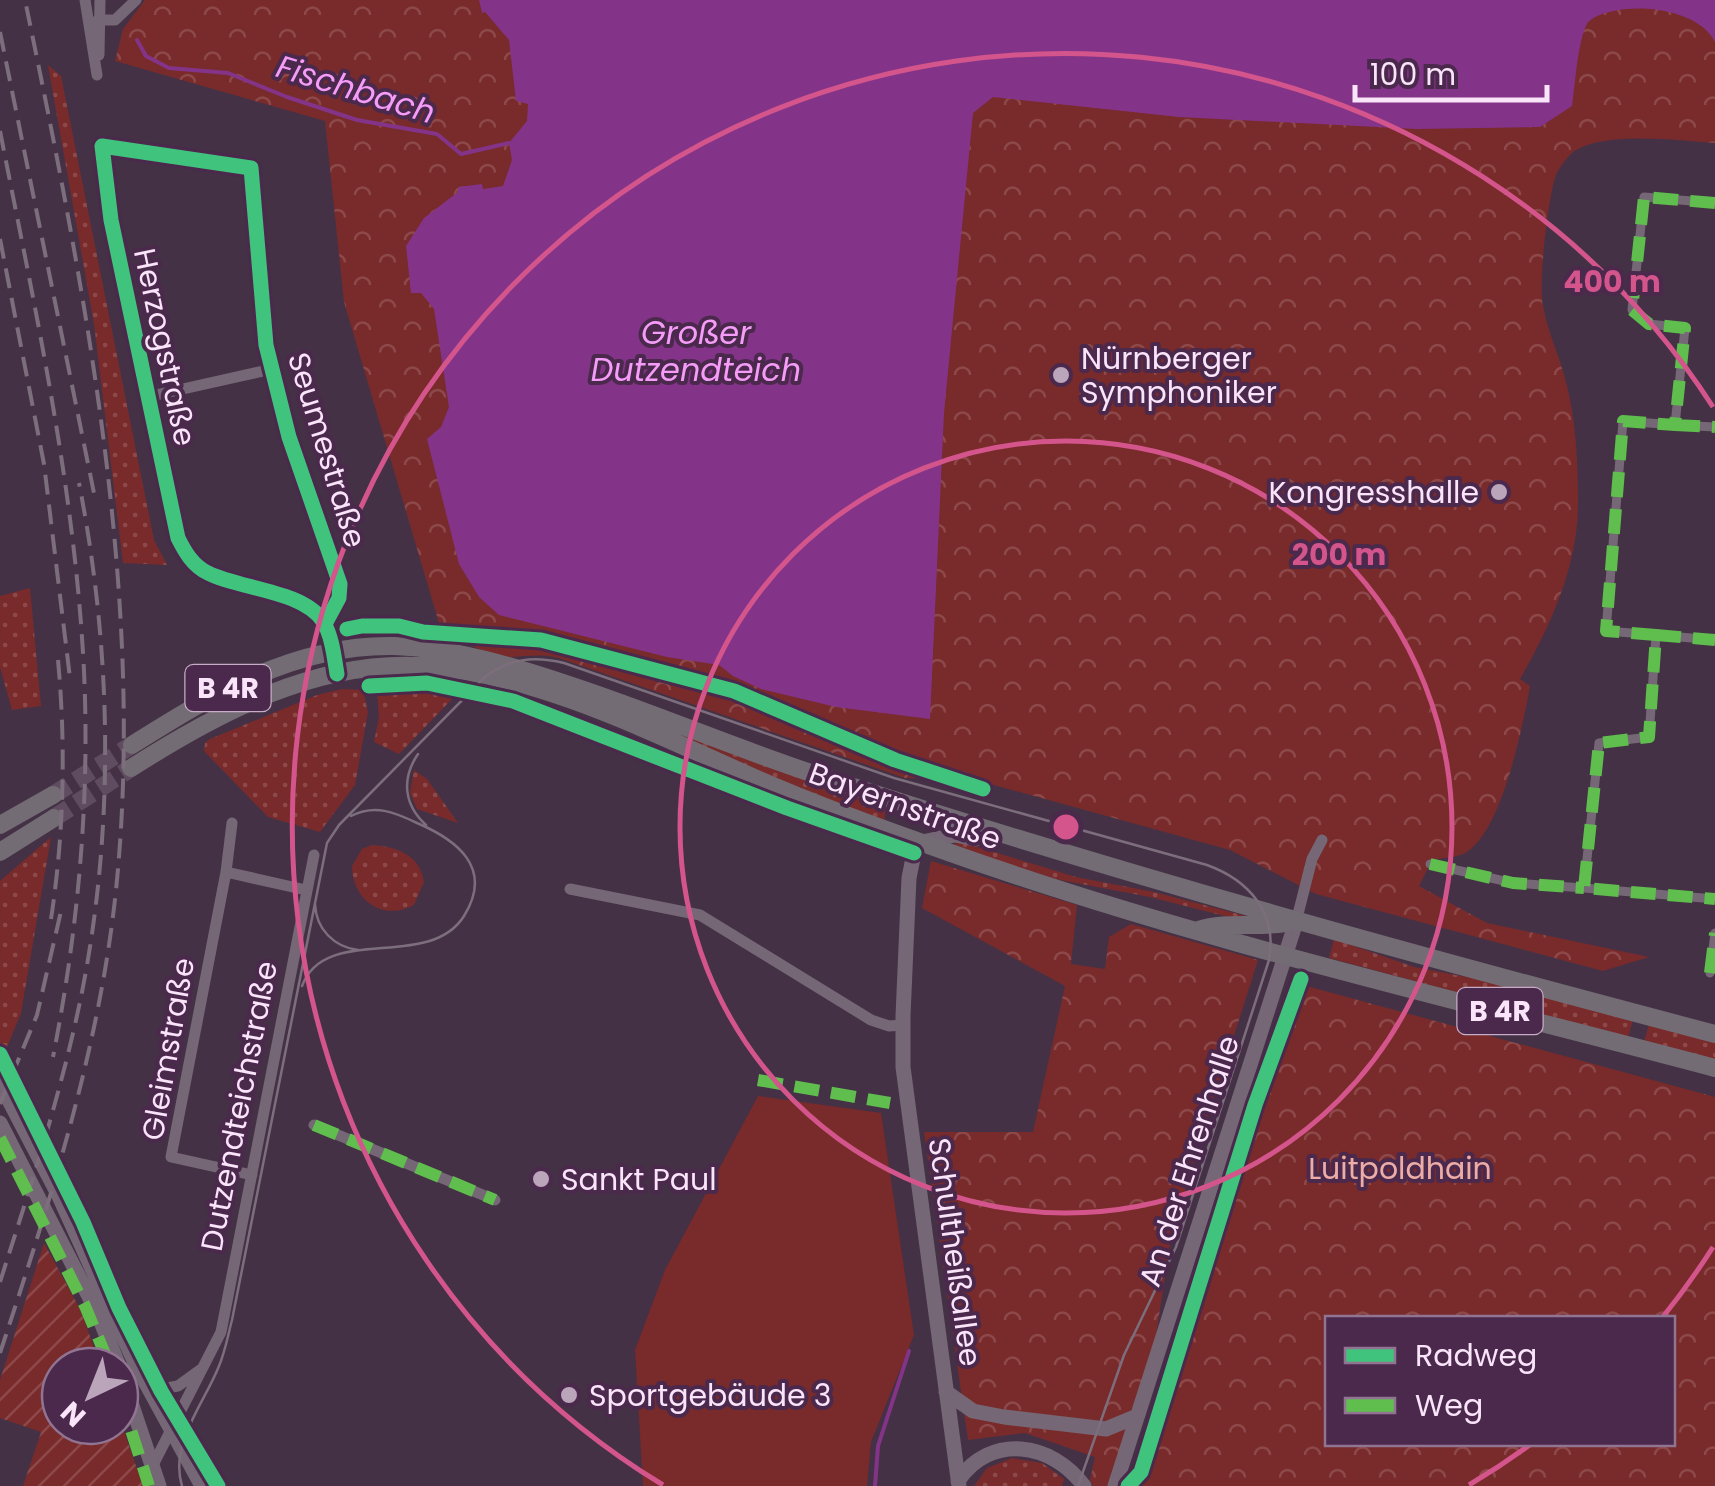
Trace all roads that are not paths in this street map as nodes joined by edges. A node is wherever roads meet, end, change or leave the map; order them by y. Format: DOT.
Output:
graph roads {
  1 [pos="136,0"];
  2 [pos="91,1"];
  3 [pos="100,22"];
  4 [pos="251,168"];
  5 [pos="1715,203"];
  6 [pos="272,369"];
  7 [pos="147,397"];
  8 [pos="1676,425"];
  9 [pos="1715,427"];
  10 [pos="325,624"];
  11 [pos="1656,636"];
  12 [pos="1715,640"];
  13 [pos="333,651"];
  14 [pos="336,674"];
  15 [pos="132,745"];
  16 [pos="131,768"];
  17 [pos="53,796"];
  18 [pos="54,818"];
  19 [pos="232,824"];
  20 [pos="0,825"];
  21 [pos="997,833"];
  22 [pos="1322,840"];
  23 [pos="922,842"];
  24 [pos="0,852"];
  25 [pos="314,855"];
  26 [pos="1430,864"];
  27 [pos="226,872"];
  28 [pos="570,888"];
  29 [pos="1584,888"];
  30 [pos="306,890"];
  31 [pos="1715,899"];
  32 [pos="1296,922"];
  33 [pos="1198,930"];
  34 [pos="1715,934"];
  35 [pos="1284,954"];
  36 [pos="1416,954"];
  37 [pos="1710,972"];
  38 [pos="1404,986"];
  39 [pos="902,1026"];
  40 [pos="1715,1034"];
  41 [pos="1715,1068"];
  42 [pos="0,1083"];
  43 [pos="0,1122"];
  44 [pos="314,1125"];
  45 [pos="252,1175"];
  46 [pos="494,1200"];
  47 [pos="110,1346"];
  48 [pos="207,1364"];
  49 [pos="149,1391"];
  50 [pos="946,1392"];
  51 [pos="1135,1417"];
  52 [pos="171,1430"];
  53 [pos="140,1431"];
  54 [pos="152,1467"];
  55 [pos="958,1484"];
  56 [pos="159,1486"];
  57 [pos="202,1486"];
  58 [pos="1084,1486"];
  59 [pos="1115,1486"];
  1 -- 3 [label="street"];
  2 -- 3 [label="street"];
  2 -- 3 [label="street"];
  4 -- 6 [label="street, Seumestraße"];
  4 -- 7 [label="street, Herzogstraße"];
  5 -- 8 [label="street"];
  6 -- 7 [label="street"];
  6 -- 10 [label="street, Seumestraße"];
  7 -- 10 [label="street, Herzogstraße"];
  8 -- 9 [label="street"];
  8 -- 11 [label="street"];
  10 -- 13 [label="street"];
  11 -- 12 [label="street"];
  11 -- 29 [label="street"];
  13 -- 14 [label="street"];
  13 -- 15 [label="main road, B 4R"];
  13 -- 21 [label="main road, Bayernstraße / B 4R"];
  14 -- 16 [label="main road, B 4R"];
  14 -- 23 [label="main road, Bayernstraße / B 4R"];
  17 -- 20 [label="main road"];
  18 -- 24 [label="main road"];
  19 -- 27 [label="street, Gleimstraße"];
  21 -- 23 [label="main road"];
  21 -- 32 [label="main road, Bayernstraße / B 4R"];
  22 -- 32 [label="street"];
  23 -- 33 [label="main road, Bayernstraße / B 4R"];
  23 -- 39 [label="main road, Schultheißallee"];
  25 -- 30 [label="street, Dutzendteichstraße"];
  26 -- 29 [label="street"];
  27 -- 30 [label="street"];
  27 -- 45 [label="street, Gleimstraße"];
  28 -- 39 [label="street"];
  29 -- 31 [label="street"];
  30 -- 45 [label="street, Dutzendteichstraße"];
  32 -- 33 [label="main road, B 4R"];
  32 -- 35 [label="main road, An der Ehrenhalle"];
  32 -- 36 [label="main road, Bayernstraße / B 4R"];
  33 -- 35 [label="main road, Bayernstraße / B 4R"];
  34 -- 37 [label="street"];
  35 -- 38 [label="main road, Bayernstraße / B 4R"];
  35 -- 51 [label="main road, An der Ehrenhalle"];
  36 -- 38 [label="main road"];
  36 -- 40 [label="main road, Bayernstraße / B 4R"];
  38 -- 41 [label="main road, Bayernstraße / B 4R"];
  39 -- 50 [label="main road, Schultheißallee"];
  42 -- 49 [label="main road"];
  43 -- 47 [label="main road"];
  44 -- 46 [label="street"];
  45 -- 48 [label="street, Dutzendteichstraße"];
  48 -- 49 [label="street"];
  48 -- 52 [label="street, Dutzendteichstraße"];
  49 -- 52 [label="main road"];
  50 -- 51 [label="main road"];
  50 -- 55 [label="main road, Schultheißallee"];
  51 -- 59 [label="main road"];
  52 -- 54 [label="street, Dutzendteichstraße"];
  52 -- 57 [label="main road"];
  53 -- 54 [label="main road"];
  54 -- 56 [label="main road"];
  55 -- 58 [label="main road"];
}
